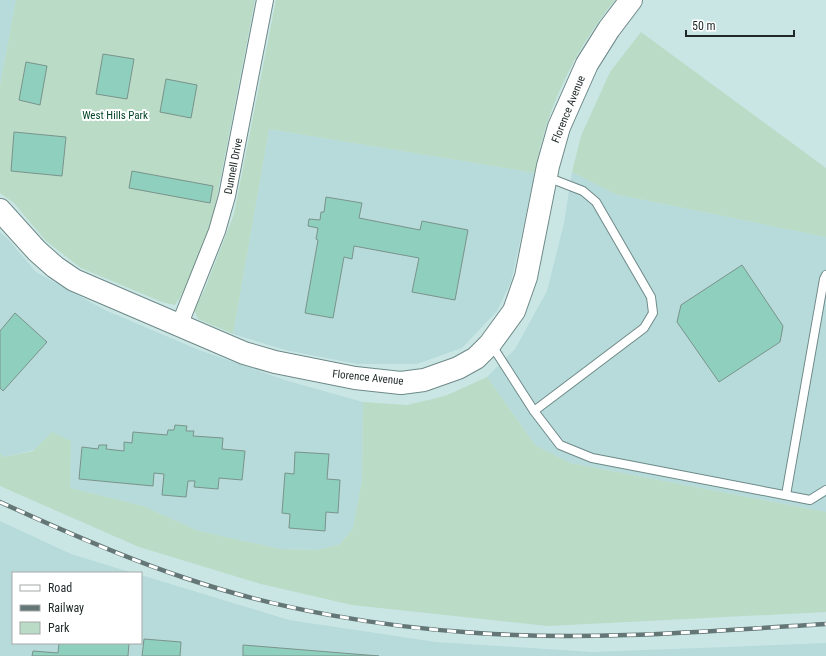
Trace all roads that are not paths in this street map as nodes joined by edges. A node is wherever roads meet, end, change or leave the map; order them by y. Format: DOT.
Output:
graph roads {
  1 [pos="265,0"];
  2 [pos="631,0"];
  3 [pos="546,177"];
  4 [pos="0,210"];
  5 [pos="826,275"];
  6 [pos="179,326"];
  7 [pos="490,344"];
  8 [pos="534,410"];
  9 [pos="826,490"];
  10 [pos="786,495"];
  1 -- 6 [label="street, Dunnell Drive"];
  2 -- 3 [label="street, Florence Avenue"];
  3 -- 7 [label="street, Florence Avenue"];
  3 -- 8 [label="lane"];
  4 -- 6 [label="street, Florence Avenue"];
  5 -- 10 [label="lane"];
  6 -- 7 [label="street, Florence Avenue"];
  7 -- 8 [label="lane"];
  8 -- 10 [label="lane"];
  9 -- 10 [label="lane"];
}
